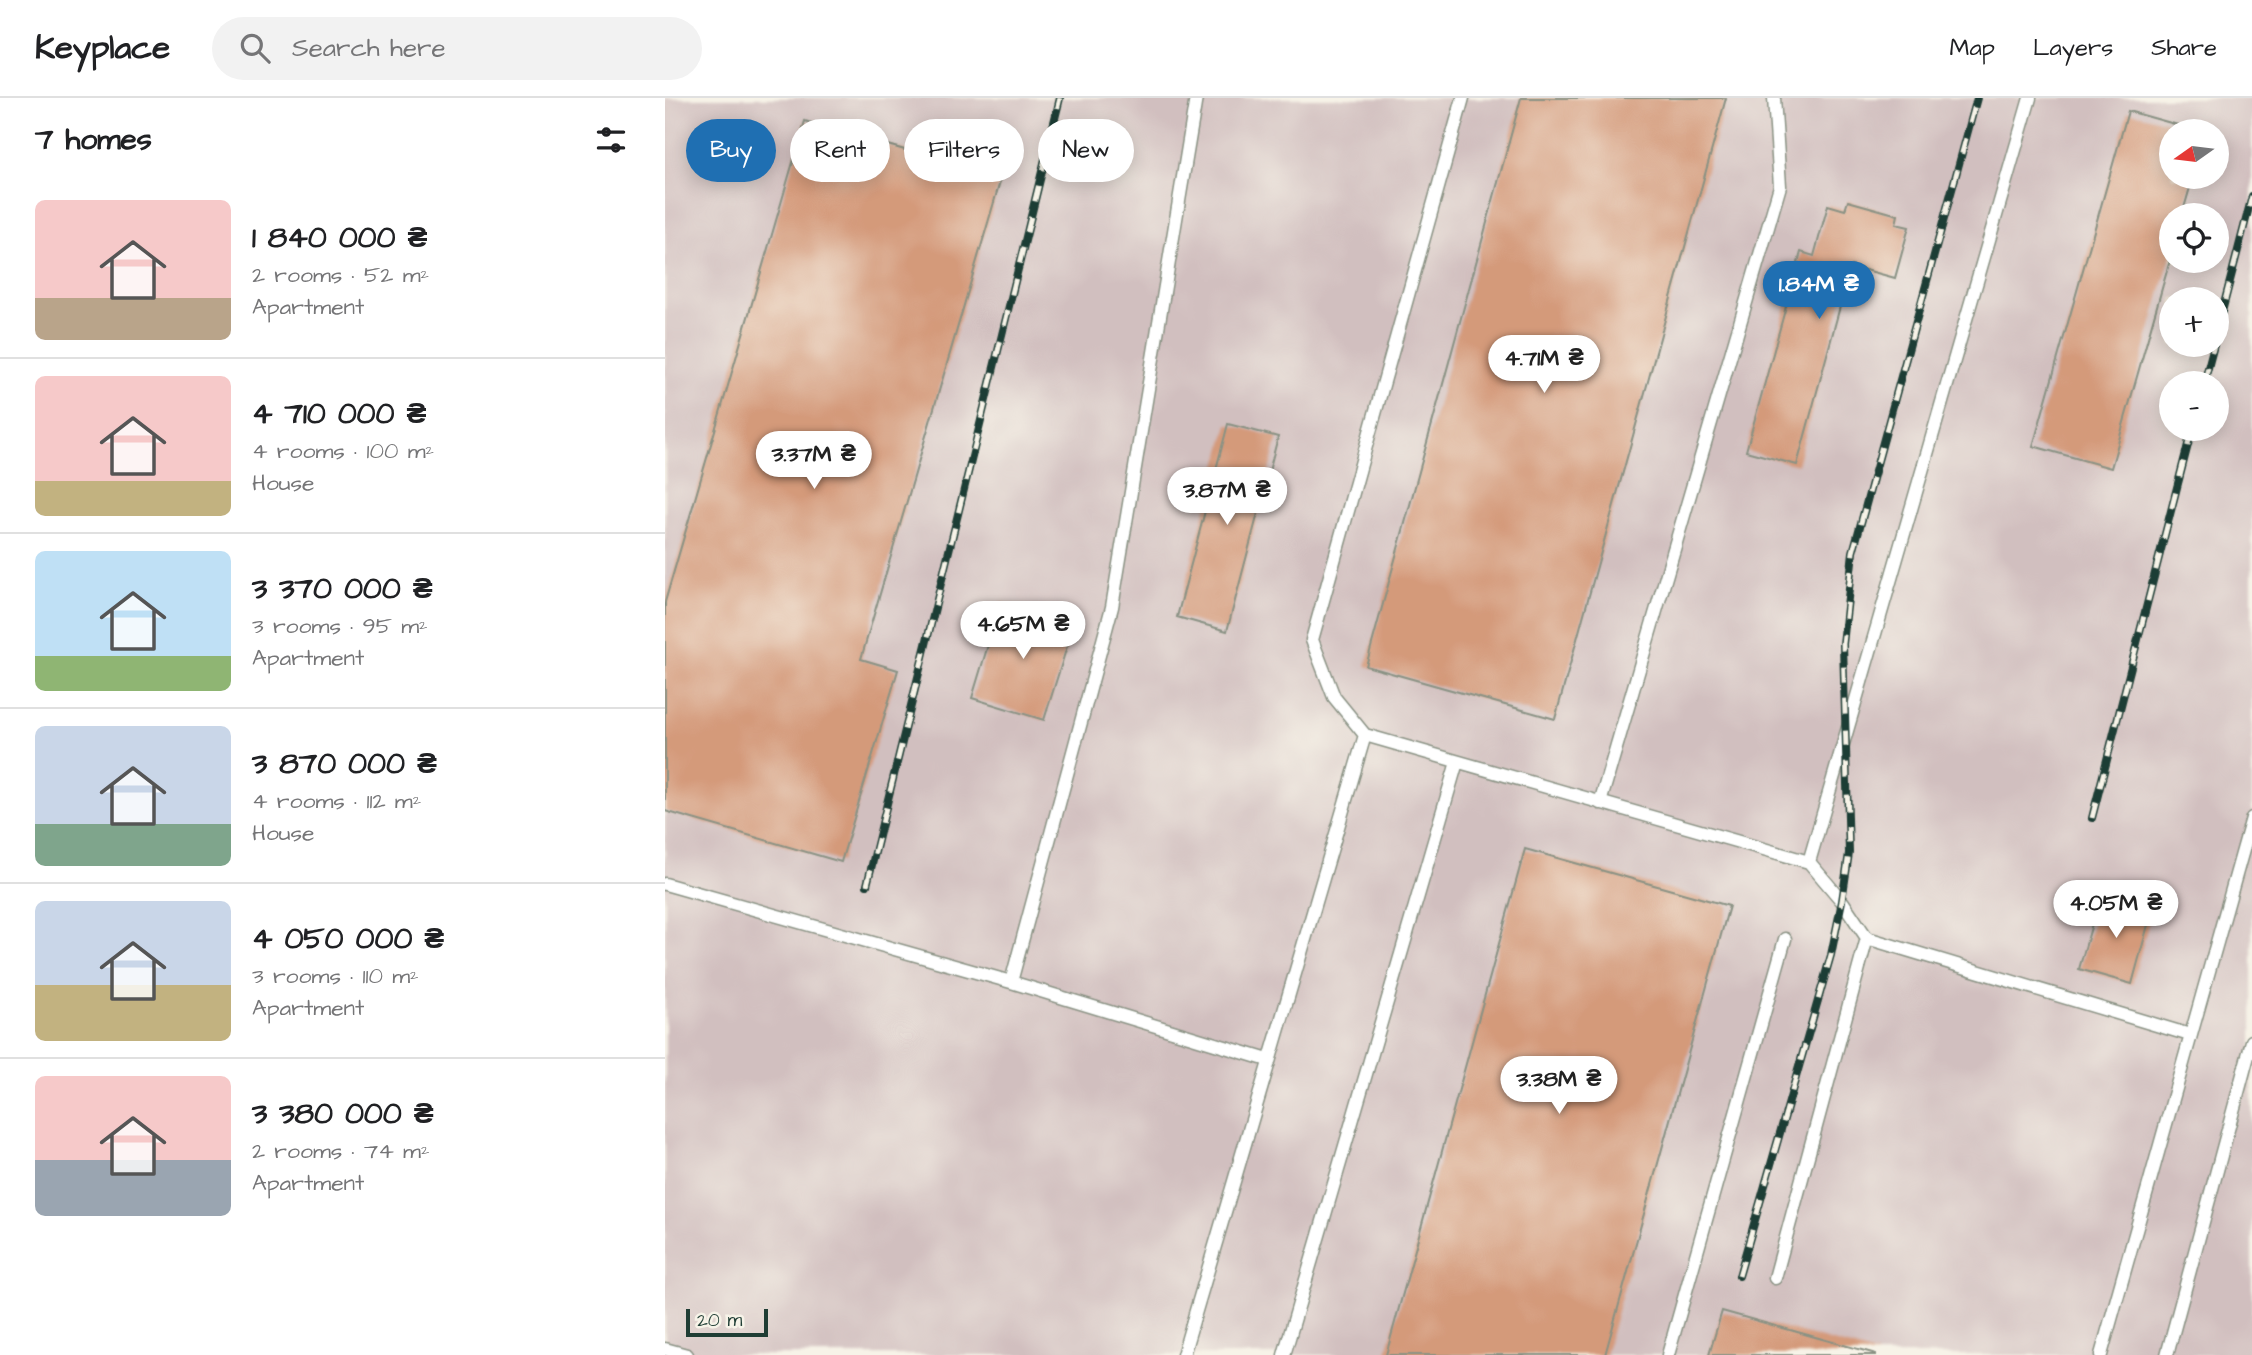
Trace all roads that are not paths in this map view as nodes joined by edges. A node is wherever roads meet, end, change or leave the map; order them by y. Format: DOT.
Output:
graph roads {
  1 [pos="1196,98"];
  2 [pos="1463,98"];
  3 [pos="1774,98"];
  4 [pos="2030,98"];
  5 [pos="1365,735"];
  6 [pos="1457,762"];
  7 [pos="1600,803"];
  8 [pos="2252,818"];
  9 [pos="1809,862"];
  10 [pos="665,884"];
  11 [pos="1867,938"];
  12 [pos="1785,939"];
  13 [pos="1011,982"];
  14 [pos="2190,1035"];
  15 [pos="2252,1041"];
  16 [pos="1268,1060"];
  17 [pos="1775,1278"];
  18 [pos="665,1349"];
  19 [pos="687,1355"];
  20 [pos="1183,1355"];
  21 [pos="1284,1355"];
  22 [pos="1668,1355"];
  23 [pos="2101,1355"];
  24 [pos="2167,1355"];
  1 -- 13 [label="lane"];
  2 -- 5 [label="lane"];
  3 -- 7 [label="lane"];
  4 -- 9 [label="lane"];
  5 -- 6 [label="lane"];
  5 -- 16 [label="lane"];
  6 -- 7 [label="lane"];
  6 -- 21 [label="lane"];
  7 -- 9 [label="lane"];
  8 -- 14 [label="lane"];
  9 -- 11 [label="lane"];
  10 -- 13 [label="lane"];
  11 -- 14 [label="lane"];
  11 -- 17 [label="lane"];
  12 -- 22 [label="lane"];
  13 -- 16 [label="lane"];
  14 -- 23 [label="lane"];
  15 -- 24 [label="lane"];
  16 -- 20 [label="lane"];
  18 -- 19 [label="lane"];
}
